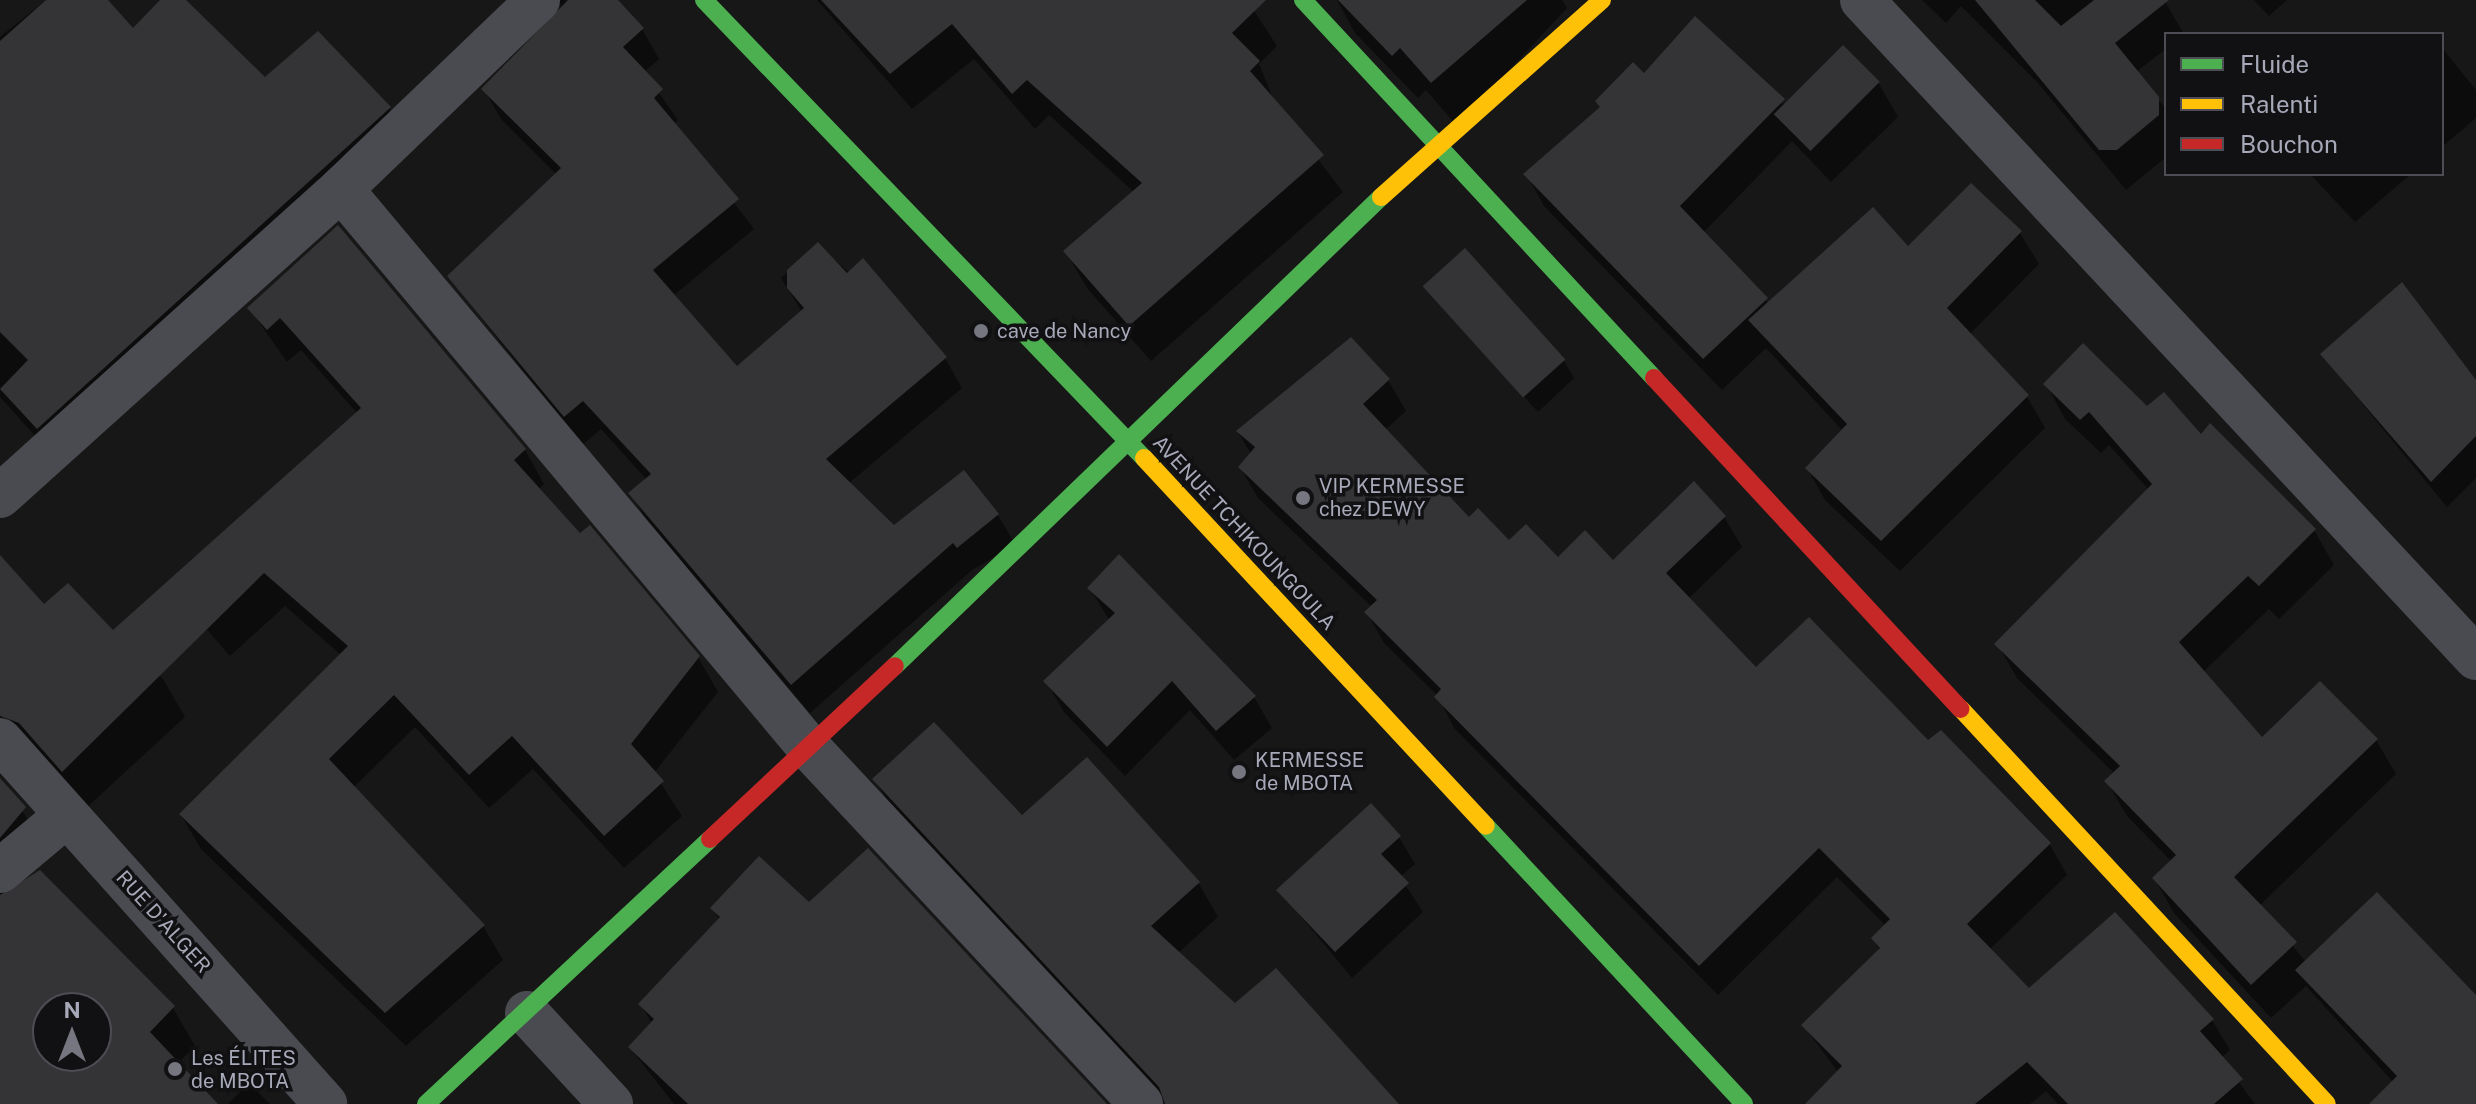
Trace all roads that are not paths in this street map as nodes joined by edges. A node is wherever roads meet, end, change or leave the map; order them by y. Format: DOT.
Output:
graph roads {
  1 [pos="538,0"];
  2 [pos="704,0"];
  3 [pos="1303,0"];
  4 [pos="1602,0"];
  5 [pos="1862,0"];
  6 [pos="1437,142"];
  7 [pos="341,189"];
  8 [pos="1132,445"];
  9 [pos="0,496"];
  10 [pos="2476,658"];
  11 [pos="0,740"];
  12 [pos="811,750"];
  13 [pos="67,815"];
  14 [pos="0,871"];
  15 [pos="527,1013"];
  16 [pos="325,1104"];
  17 [pos="426,1104"];
  18 [pos="611,1104"];
  19 [pos="1141,1104"];
  20 [pos="1744,1104"];
  21 [pos="2327,1104"];
  1 -- 7 [label="street"];
  2 -- 8 [label="street, AVENUE TCHIKOUNGOULA"];
  3 -- 6 [label="street"];
  4 -- 6 [label="street"];
  5 -- 10 [label="street"];
  6 -- 8 [label="street"];
  6 -- 21 [label="street"];
  7 -- 9 [label="street"];
  7 -- 12 [label="street"];
  8 -- 12 [label="street"];
  8 -- 20 [label="street, AVENUE TCHIKOUNGOULA"];
  11 -- 13 [label="street, RUE D'ALGER"];
  12 -- 15 [label="street"];
  12 -- 19 [label="street"];
  13 -- 14 [label="street"];
  13 -- 16 [label="street, RUE D'ALGER"];
  15 -- 17 [label="street"];
  15 -- 18 [label="street"];
}
